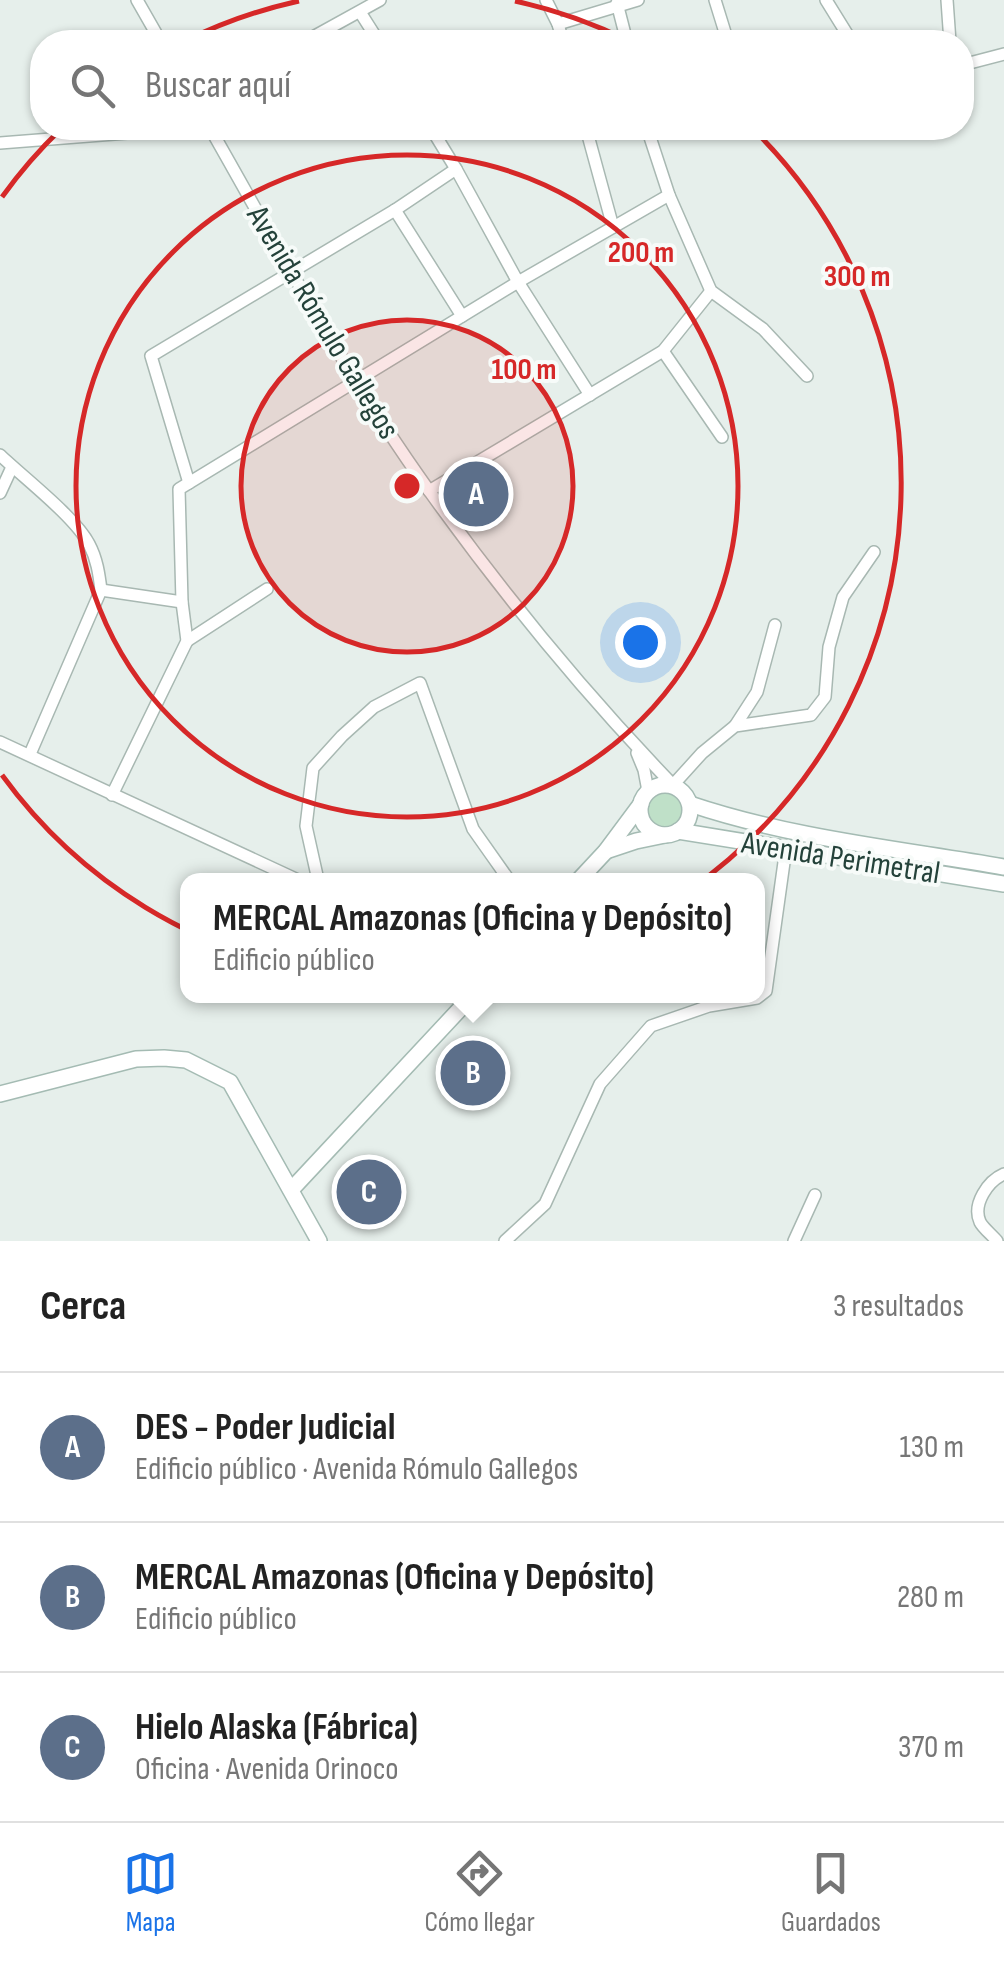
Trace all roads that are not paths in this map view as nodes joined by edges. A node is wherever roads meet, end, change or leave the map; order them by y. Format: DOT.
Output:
graph roads {
  1 [pos="136,0"];
  2 [pos="380,0"];
  3 [pos="546,0"];
  4 [pos="638,0"];
  5 [pos="715,0"];
  6 [pos="826,0"];
  7 [pos="946,0"];
  8 [pos="617,3"];
  9 [pos="360,12"];
  10 [pos="558,24"];
  11 [pos="154,30"];
  12 [pos="326,30"];
  13 [pos="371,30"];
  14 [pos="560,30"];
  15 [pos="624,30"];
  16 [pos="724,30"];
  17 [pos="845,30"];
  18 [pos="949,30"];
  19 [pos="1004,54"];
  20 [pos="974,62"];
  21 [pos="47,140"];
  22 [pos="217,140"];
  23 [pos="438,140"];
  24 [pos="589,140"];
  25 [pos="651,140"];
  26 [pos="0,144"];
  27 [pos="456,169"];
  28 [pos="669,195"];
  29 [pos="395,210"];
  30 [pos="613,227"];
  31 [pos="291,271"];
  32 [pos="518,282"];
  33 [pos="711,291"];
  34 [pos="462,316"];
  35 [pos="663,351"];
  36 [pos="807,376"];
  37 [pos="356,380"];
  38 [pos="590,395"];
  39 [pos="722,437"];
  40 [pos="0,455"];
  41 [pos="12,466"];
  42 [pos="189,483"];
  43 [pos="429,491"];
  44 [pos="0,493"];
  45 [pos="874,552"];
  46 [pos="267,589"];
  47 [pos="101,590"];
  48 [pos="182,602"];
  49 [pos="775,625"];
  50 [pos="187,641"];
  51 [pos="735,726"];
  52 [pos="0,742"];
  53 [pos="634,745"];
  54 [pos="30,754"];
  55 [pos="673,785"];
  56 [pos="112,795"];
  57 [pos="644,798"];
  58 [pos="690,804"];
  59 [pos="674,833"];
  60 [pos="786,848"];
  61 [pos="606,851"];
  62 [pos="1004,867"];
  63 [pos="283,873"];
  64 [pos="316,873"];
  65 [pos="504,873"];
  66 [pos="586,873"];
  67 [pos="1004,884"];
  68 [pos="765,992"];
  69 [pos="465,1003"];
  70 [pos="726,1003"];
  71 [pos="0,1094"];
  72 [pos="1004,1174"];
  73 [pos="291,1190"];
  74 [pos="815,1195"];
  75 [pos="319,1241"];
  76 [pos="505,1241"];
  77 [pos="794,1241"];
  78 [pos="997,1241"];
  1 -- 11 [label="street"];
  2 -- 9 [label="street"];
  3 -- 10 [label="street"];
  4 -- 8 [label="street"];
  5 -- 16 [label="street"];
  6 -- 17 [label="street"];
  7 -- 18 [label="street"];
  8 -- 10 [label="street"];
  8 -- 15 [label="street"];
  9 -- 12 [label="street"];
  9 -- 13 [label="street"];
  10 -- 14 [label="street"];
  19 -- 20 [label="street"];
  21 -- 26 [label="street"];
  22 -- 31 [label="street, Avenida Rómulo Gallegos"];
  23 -- 27 [label="street"];
  24 -- 30 [label="street"];
  25 -- 28 [label="street"];
  27 -- 29 [label="street"];
  27 -- 32 [label="street"];
  28 -- 30 [label="street"];
  28 -- 33 [label="street"];
  29 -- 31 [label="street"];
  29 -- 34 [label="street"];
  30 -- 32 [label="street"];
  31 -- 37 [label="street, Avenida Rómulo Gallegos"];
  31 -- 42 [label="street"];
  32 -- 34 [label="street"];
  32 -- 38 [label="street"];
  33 -- 35 [label="street"];
  33 -- 36 [label="street"];
  34 -- 37 [label="street"];
  35 -- 38 [label="street"];
  35 -- 39 [label="street"];
  37 -- 42 [label="street"];
  37 -- 43 [label="street, Avenida Rómulo Gallegos"];
  38 -- 43 [label="street"];
  40 -- 41 [label="street"];
  41 -- 44 [label="street"];
  41 -- 47 [label="street"];
  42 -- 48 [label="street"];
  43 -- 53 [label="street, Avenida Rómulo Gallegos"];
  45 -- 51 [label="street"];
  46 -- 50 [label="street"];
  47 -- 48 [label="street"];
  47 -- 54 [label="street"];
  48 -- 50 [label="street"];
  49 -- 51 [label="street"];
  50 -- 56 [label="street"];
  51 -- 55 [label="street"];
  52 -- 54 [label="street"];
  53 -- 55 [label="street, Avenida Rómulo Gallegos"];
  53 -- 57 [label="street, Avenida Rómulo Gallegos"];
  54 -- 56 [label="street"];
  55 -- 57 [label="main road"];
  55 -- 58 [label="main road"];
  56 -- 63 [label="street"];
  57 -- 59 [label="main road"];
  57 -- 61 [label="main road"];
  58 -- 59 [label="main road"];
  58 -- 62 [label="main road, Avenida Perimetral"];
  59 -- 60 [label="main road, Avenida Perimetral"];
  59 -- 61 [label="main road"];
  60 -- 67 [label="main road, Avenida Perimetral"];
  60 -- 68 [label="street"];
  61 -- 66 [label="main road"];
  64 -- 65 [label="street"];
  69 -- 73 [label="main road"];
  70 -- 76 [label="street"];
  71 -- 73 [label="main road"];
  72 -- 78 [label="street"];
  73 -- 75 [label="main road"];
  74 -- 77 [label="street"];
}
